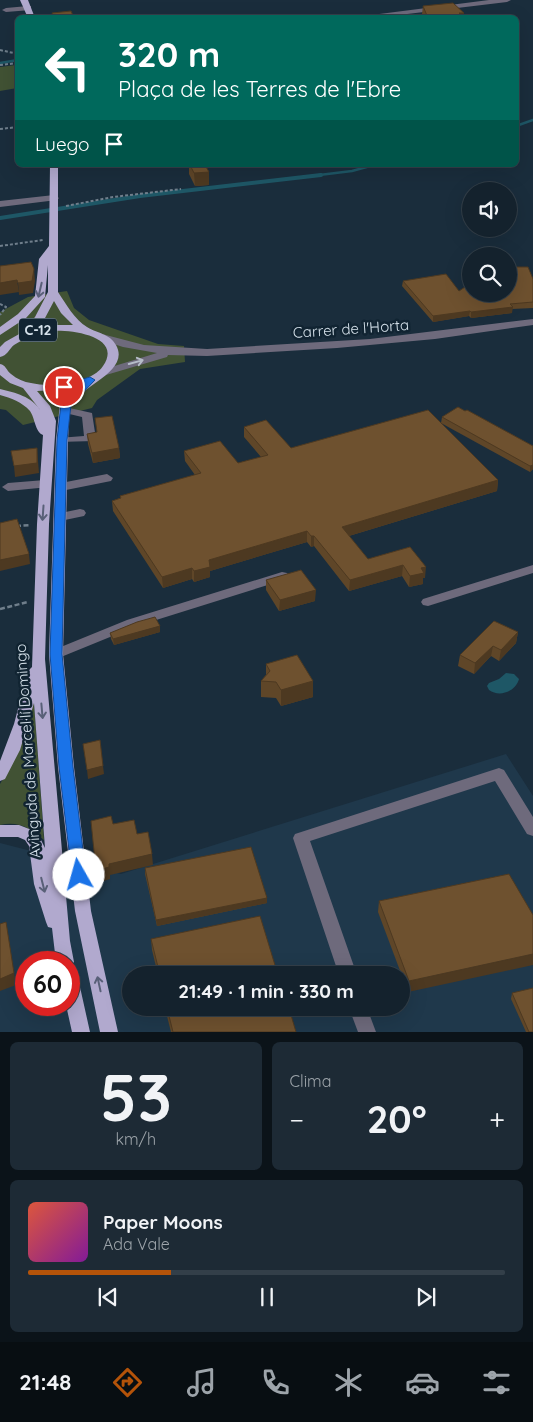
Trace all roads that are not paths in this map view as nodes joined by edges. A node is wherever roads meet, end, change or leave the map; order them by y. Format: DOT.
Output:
graph roads {
  1 [pos="24,0"];
  2 [pos="507,0"];
  3 [pos="28,8"];
  4 [pos="6,10"];
  5 [pos="31,15"];
  6 [pos="377,15"];
  7 [pos="54,167"];
  8 [pos="64,192"];
  9 [pos="54,203"];
  10 [pos="0,204"];
  11 [pos="54,242"];
  12 [pos="53,292"];
  13 [pos="533,322"];
  14 [pos="84,330"];
  15 [pos="0,332"];
  16 [pos="25,334"];
  17 [pos="102,337"];
  18 [pos="170,353"];
  19 [pos="0,354"];
  20 [pos="0,367"];
  21 [pos="96,376"];
  22 [pos="0,382"];
  23 [pos="22,384"];
  24 [pos="0,392"];
  25 [pos="65,410"];
  26 [pos="62,440"];
  27 [pos="48,447"];
  28 [pos="107,478"];
  29 [pos="45,484"];
  30 [pos="8,487"];
  31 [pos="61,487"];
  32 [pos="80,513"];
  33 [pos="60,516"];
  34 [pos="533,569"];
  35 [pos="292,573"];
  36 [pos="428,602"];
  37 [pos="56,654"];
  38 [pos="38,659"];
  39 [pos="0,775"];
  40 [pos="533,830"];
  41 [pos="0,831"];
  42 [pos="61,941"];
  43 [pos="63,951"];
  44 [pos="345,966"];
  45 [pos="77,1016"];
  46 [pos="361,1016"];
  47 [pos="80,1032"];
  48 [pos="109,1032"];
  49 [pos="367,1032"];
  1 -- 3 [label="main road"];
  2 -- 6 [label="street"];
  3 -- 4 [label="street"];
  3 -- 5 [label="main road"];
  7 -- 9 [label="main road, C-12"];
  8 -- 9 [label="street"];
  9 -- 10 [label="street"];
  9 -- 11 [label="main road, C-12"];
  11 -- 12 [label="main road, C-12"];
  11 -- 15 [label="main road, one-way"];
  12 -- 14 [label="main road, C-12"];
  12 -- 16 [label="main road, C-12"];
  13 -- 18 [label="street, Carrer de l'Horta"];
  14 -- 16 [label="main road, C-12"];
  14 -- 17 [label="main road, C-12"];
  16 -- 19 [label="main road, C-12"];
  17 -- 18 [label="street"];
  17 -- 21 [label="main road"];
  21 -- 18 [label="street, one-way"];
  20 -- 23 [label="main road"];
  21 -- 23 [label="main road"];
  21 -- 25 [label="main road"];
  22 -- 23 [label="main road"];
  23 -- 27 [label="main road"];
  24 -- 27 [label="main road"];
  25 -- 26 [label="main road"];
  25 -- 26 [label="street"];
  26 -- 31 [label="main road"];
  27 -- 29 [label="main road, Avinguda de Marcel·lí Domingo"];
  28 -- 31 [label="street"];
  29 -- 30 [label="street"];
  29 -- 38 [label="main road, Avinguda de Marcel·lí Domingo, one-way"];
  31 -- 33 [label="main road"];
  32 -- 33 [label="street"];
  33 -- 37 [label="main road"];
  34 -- 36 [label="street"];
  35 -- 37 [label="street"];
  48 -- 37 [label="main road, one-way"];
  38 -- 39 [label="main road"];
  38 -- 42 [label="main road, Avinguda de Marcel·lí Domingo, one-way"];
  40 -- 44 [label="street"];
  41 -- 42 [label="main road, one-way"];
  42 -- 43 [label="main road, Avinguda de Marcel·lí Domingo"];
  45 -- 47 [label="main road"];
  46 -- 49 [label="street"];
}
